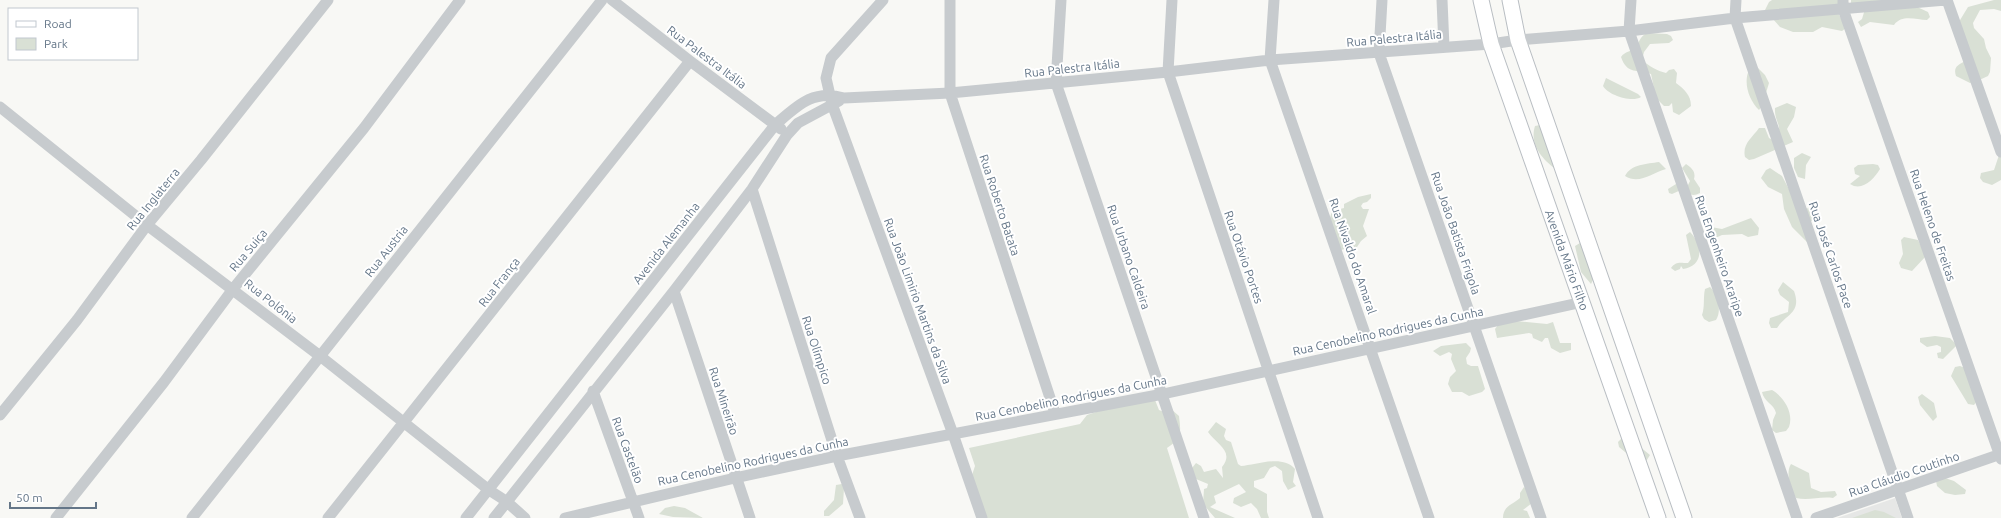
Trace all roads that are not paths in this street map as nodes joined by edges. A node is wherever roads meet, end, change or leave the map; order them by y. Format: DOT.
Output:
graph roads {
  1 [pos="328,0"];
  2 [pos="460,0"];
  3 [pos="602,0"];
  4 [pos="612,0"];
  5 [pos="883,0"];
  6 [pos="950,0"];
  7 [pos="1061,0"];
  8 [pos="1172,0"];
  9 [pos="1274,0"];
  10 [pos="1382,0"];
  11 [pos="1442,0"];
  12 [pos="1481,0"];
  13 [pos="1510,0"];
  14 [pos="1631,0"];
  15 [pos="1736,0"];
  16 [pos="1947,0"];
  17 [pos="1843,5"];
  18 [pos="1735,18"];
  19 [pos="1629,31"];
  20 [pos="1518,40"];
  21 [pos="1490,44"];
  22 [pos="1444,48"];
  23 [pos="1379,53"];
  24 [pos="1270,60"];
  25 [pos="690,61"];
  26 [pos="1168,72"];
  27 [pos="1056,83"];
  28 [pos="950,93"];
  29 [pos="831,99"];
  30 [pos="0,107"];
  31 [pos="775,125"];
  32 [pos="787,135"];
  33 [pos="2001,152"];
  34 [pos="752,189"];
  35 [pos="147,225"];
  36 [pos="233,289"];
  37 [pos="674,291"];
  38 [pos="1583,302"];
  39 [pos="1475,326"];
  40 [pos="1371,348"];
  41 [pos="320,356"];
  42 [pos="1268,371"];
  43 [pos="593,391"];
  44 [pos="1162,394"];
  45 [pos="1055,413"];
  46 [pos="0,415"];
  47 [pos="405,422"];
  48 [pos="953,434"];
  49 [pos="837,456"];
  50 [pos="2001,456"];
  51 [pos="735,478"];
  52 [pos="489,490"];
  53 [pos="1898,490"];
  54 [pos="506,501"];
  55 [pos="633,501"];
  56 [pos="56,518"];
  57 [pos="192,518"];
  58 [pos="328,518"];
  59 [pos="466,518"];
  60 [pos="494,518"];
  61 [pos="525,518"];
  62 [pos="565,518"];
  63 [pos="639,518"];
  64 [pos="750,518"];
  65 [pos="860,518"];
  66 [pos="982,518"];
  67 [pos="1204,518"];
  68 [pos="1318,518"];
  69 [pos="1429,518"];
  70 [pos="1541,518"];
  71 [pos="1658,518"];
  72 [pos="1684,518"];
  73 [pos="1797,518"];
  74 [pos="1816,518"];
  75 [pos="1908,518"];
  1 -- 35 [label="street, Rua Inglaterra"];
  2 -- 36 [label="street, Rua Suiça"];
  3 -- 41 [label="street, Rua Austria"];
  4 -- 25 [label="street, Rua Palestra Itália"];
  5 -- 29 [label="street"];
  6 -- 28 [label="street, Rua Roberto Batata"];
  7 -- 27 [label="street, Rua Urbano Caldeira"];
  8 -- 26 [label="street, Rua Otávio Portes"];
  9 -- 24 [label="street, Rua Nivaldo do Amaral"];
  10 -- 23 [label="street, Rua João Batista Frigola"];
  11 -- 22 [label="street"];
  12 -- 21 [label="main road, Avenida Mário Filho"];
  13 -- 20 [label="main road, Avenida Mário Filho"];
  14 -- 19 [label="street, Rua Engenheiro Araripe"];
  15 -- 18 [label="street, Rua José Carlos Pace"];
  16 -- 17 [label="street, Rua Palestra Itália"];
  16 -- 33 [label="street"];
  17 -- 18 [label="street, Rua Palestra Itália"];
  17 -- 50 [label="street, Rua Heleno de Freitas"];
  18 -- 19 [label="street, Rua Palestra Itália"];
  18 -- 53 [label="street, Rua José Carlos Pace"];
  19 -- 20 [label="street, Rua Palestra Itália"];
  19 -- 73 [label="street, Rua Engenheiro Araripe"];
  20 -- 21 [label="street, Rua Palestra Itália"];
  20 -- 72 [label="main road, Avenida Mário Filho"];
  21 -- 22 [label="street, Rua Palestra Itália"];
  21 -- 38 [label="main road, Avenida Mário Filho"];
  22 -- 23 [label="street, Rua Palestra Itália"];
  23 -- 24 [label="street, Rua Palestra Itália"];
  23 -- 39 [label="street, Rua João Batista Frigola"];
  24 -- 26 [label="street, Rua Palestra Itália"];
  24 -- 40 [label="street, Rua Nivaldo do Amaral"];
  25 -- 31 [label="street, Rua Palestra Itália"];
  25 -- 47 [label="street, Rua França"];
  26 -- 27 [label="street, Rua Palestra Itália"];
  26 -- 42 [label="street, Rua Otávio Portes"];
  27 -- 28 [label="street, Rua Palestra Itália"];
  27 -- 44 [label="street, Rua Urbano Caldeira"];
  28 -- 29 [label="street, Rua Palestra Itália"];
  28 -- 45 [label="street, Rua Roberto Batata"];
  29 -- 31 [label="street, Avenida Alemanha"];
  29 -- 32 [label="street"];
  29 -- 48 [label="street, Rua João Limirio Martins da Silva"];
  30 -- 35 [label="street, Rua Polônia"];
  31 -- 32 [label="street, Rua Palestra Itália"];
  31 -- 52 [label="street, Avenida Alemanha"];
  32 -- 34 [label="street"];
  34 -- 37 [label="street"];
  34 -- 49 [label="street, Rua Olímpico"];
  35 -- 36 [label="street, Rua Polônia"];
  35 -- 46 [label="street, Rua Inglaterra"];
  36 -- 41 [label="street, Rua Polônia"];
  36 -- 56 [label="street, Rua Suiça"];
  37 -- 43 [label="street"];
  37 -- 51 [label="street, Rua Mineirão"];
  38 -- 39 [label="street, Rua Cenobelino Rodrigues da Cunha"];
  38 -- 71 [label="main road, Avenida Mário Filho"];
  39 -- 40 [label="street, Rua Cenobelino Rodrigues da Cunha"];
  39 -- 70 [label="street, Rua João Batista Frigola"];
  40 -- 42 [label="street, Rua Cenobelino Rodrigues da Cunha"];
  40 -- 69 [label="street, Rua Nivaldo do Amaral"];
  41 -- 47 [label="street, Rua Polônia"];
  41 -- 57 [label="street, Rua Austria"];
  42 -- 44 [label="street, Rua Cenobelino Rodrigues da Cunha"];
  42 -- 68 [label="street, Rua Otávio Portes"];
  43 -- 54 [label="street"];
  43 -- 55 [label="street, Rua Castelão"];
  44 -- 45 [label="street, Rua Cenobelino Rodrigues da Cunha"];
  44 -- 67 [label="street, Rua Urbano Caldeira"];
  45 -- 48 [label="street, Rua Cenobelino Rodrigues da Cunha"];
  47 -- 52 [label="street, Rua Polônia"];
  47 -- 58 [label="street, Rua França"];
  48 -- 49 [label="street, Rua Cenobelino Rodrigues da Cunha"];
  48 -- 66 [label="street, Rua João Limirio Martins da Silva"];
  49 -- 51 [label="street, Rua Cenobelino Rodrigues da Cunha"];
  49 -- 65 [label="street, Rua Olímpico"];
  50 -- 53 [label="street, Rua Cláudio Coutinho"];
  51 -- 55 [label="street, Rua Cenobelino Rodrigues da Cunha"];
  51 -- 64 [label="street, Rua Mineirão"];
  52 -- 54 [label="street, Rua Polônia"];
  52 -- 59 [label="street, Avenida Alemanha"];
  53 -- 74 [label="street, Rua Cláudio Coutinho"];
  53 -- 75 [label="street, Rua José Carlos Pace"];
  54 -- 60 [label="street"];
  54 -- 61 [label="street, Rua Polônia"];
  55 -- 62 [label="street, Rua Cenobelino Rodrigues da Cunha"];
  55 -- 63 [label="street, Rua Castelão"];
}
